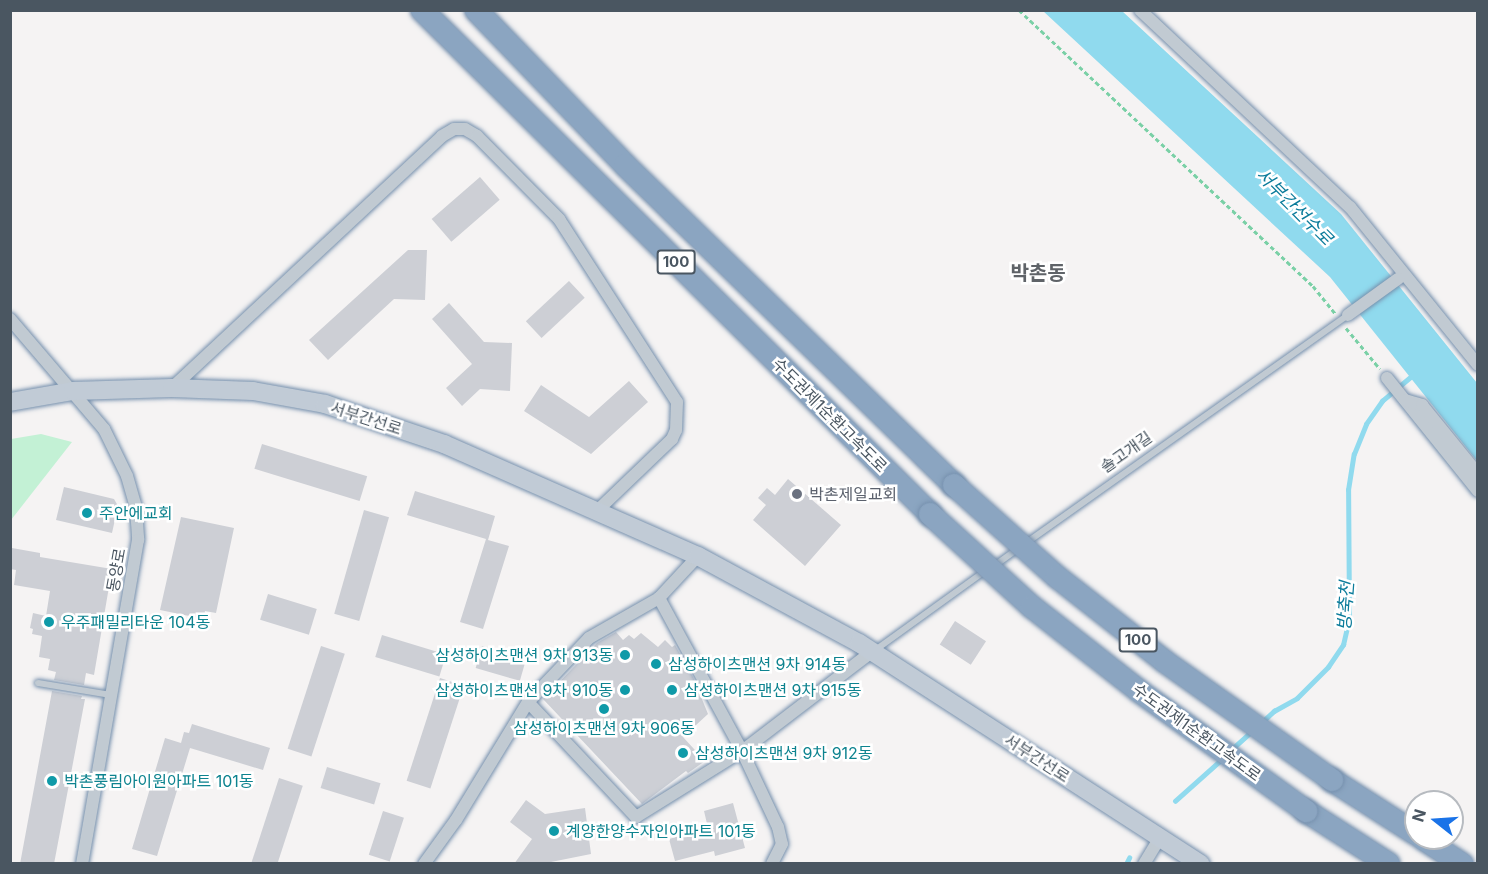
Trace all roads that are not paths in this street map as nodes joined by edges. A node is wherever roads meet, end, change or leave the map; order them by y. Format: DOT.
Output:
graph roads {
  1 [pos="422,10"];
  2 [pos="476,10"];
  3 [pos="1140,10"];
  4 [pos="1398,279"];
  5 [pos="1344,317"];
  6 [pos="10,319"];
  7 [pos="1478,365"];
  8 [pos="1387,378"];
  9 [pos="172,388"];
  10 [pos="73,391"];
  11 [pos="1404,399"];
  12 [pos="10,402"];
  13 [pos="1478,474"];
  14 [pos="1478,491"];
  15 [pos="597,511"];
  16 [pos="698,556"];
  17 [pos="658,598"];
  18 [pos="873,651"];
  19 [pos="38,683"];
  20 [pos="111,695"];
  21 [pos="528,702"];
  22 [pos="742,751"];
  23 [pos="1404,826"];
  24 [pos="1160,837"];
  25 [pos="1440,850"];
  26 [pos="82,864"];
  27 [pos="424,864"];
  28 [pos="772,864"];
  29 [pos="1144,864"];
  30 [pos="1201,864"];
  31 [pos="1389,864"];
  32 [pos="1462,864"];
  1 -- 31 [label="highway, 수도권제1순환고속도로 / 100, bridge"];
  2 -- 23 [label="highway, 100, bridge"];
  3 -- 7 [label="street"];
  4 -- 5 [label="street, 솔고개길"];
  5 -- 18 [label="lane, 솔고개길"];
  6 -- 10 [label="street, 동양로"];
  8 -- 11 [label="street"];
  9 -- 10 [label="street, 서부간선로"];
  9 -- 15 [label="street, 서부간선로"];
  9 -- 15 [label="street"];
  10 -- 12 [label="street, 서부간선로"];
  10 -- 20 [label="street, 동양로"];
  11 -- 13 [label="street"];
  11 -- 14 [label="street"];
  15 -- 16 [label="street, 서부간선로"];
  16 -- 17 [label="street"];
  16 -- 18 [label="street, 서부간선로"];
  17 -- 21 [label="street"];
  17 -- 22 [label="street"];
  18 -- 22 [label="street"];
  18 -- 24 [label="street, 서부간선로"];
  19 -- 20 [label="lane"];
  20 -- 26 [label="street, 동양로"];
  21 -- 22 [label="street"];
  21 -- 27 [label="street"];
  22 -- 28 [label="street"];
  24 -- 29 [label="street"];
  24 -- 30 [label="street, 서부간선로"];
  25 -- 32 [label="highway"];
}
